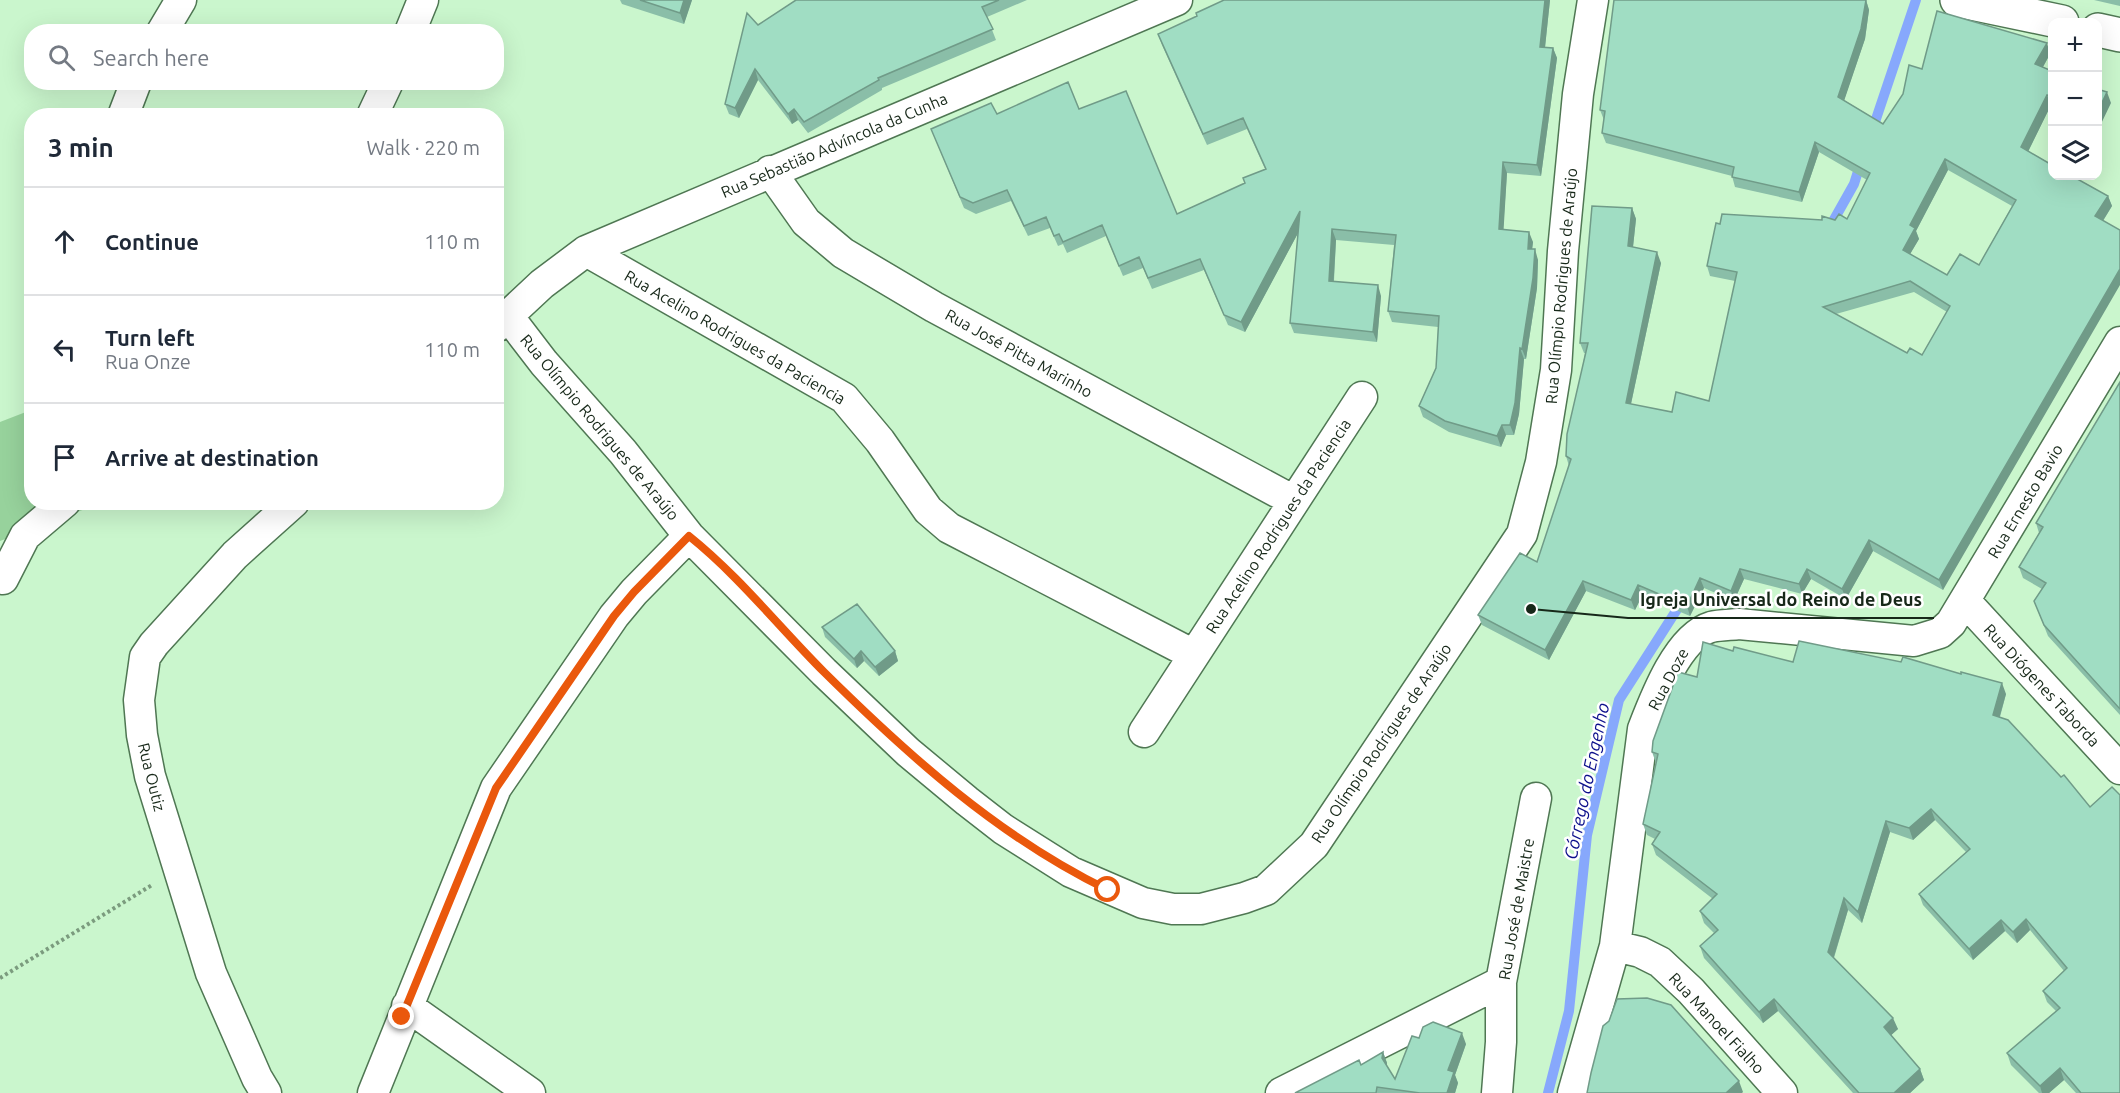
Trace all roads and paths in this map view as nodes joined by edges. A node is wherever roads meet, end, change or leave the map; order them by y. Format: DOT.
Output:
graph roads {
  1 [pos="181,0"];
  2 [pos="423,0"];
  3 [pos="1177,0"];
  4 [pos="1593,0"];
  5 [pos="1957,0"];
  6 [pos="2048,19"];
  7 [pos="167,24"];
  8 [pos="413,24"];
  9 [pos="2102,31"];
  10 [pos="2120,35"];
  11 [pos="133,90"];
  12 [pos="384,90"];
  13 [pos="126,108"];
  14 [pos="376,108"];
  15 [pos="770,171"];
  16 [pos="586,251"];
  17 [pos="504,320"];
  18 [pos="504,324"];
  19 [pos="2120,342"];
  20 [pos="1362,397"];
  21 [pos="1294,501"];
  22 [pos="56,510"];
  23 [pos="285,510"];
  24 [pos="689,536"];
  25 [pos="3,579"];
  26 [pos="1965,601"];
  27 [pos="1914,641"];
  28 [pos="1194,655"];
  29 [pos="1144,732"];
  30 [pos="2120,770"];
  31 [pos="1536,798"];
  32 [pos="178,869"];
  33 [pos="1615,946"];
  34 [pos="0,978"];
  35 [pos="1501,982"];
  36 [pos="405,1012"];
  37 [pos="266,1093"];
  38 [pos="373,1093"];
  39 [pos="530,1093"];
  40 [pos="1281,1093"];
  41 [pos="1497,1093"];
  42 [pos="1573,1093"];
  43 [pos="1782,1093"];
  1 -- 7 [label="street"];
  2 -- 8 [label="street"];
  3 -- 15 [label="street, Rua Sebastião Advíncola da Cunha"];
  4 -- 24 [label="street, Rua Olímpio Rodrigues de Araújo"];
  5 -- 6 [label="street"];
  9 -- 10 [label="street"];
  11 -- 13 [label="street"];
  12 -- 14 [label="street"];
  15 -- 16 [label="street, Rua Sebastião Advíncola da Cunha"];
  15 -- 21 [label="street, Rua José Pitta Marinho"];
  16 -- 17 [label="street, Rua Sebastião Advíncola da Cunha"];
  16 -- 28 [label="street, Rua Acelino Rodrigues da Paciencia"];
  18 -- 24 [label="street, Rua Olímpio Rodrigues de Araújo"];
  19 -- 26 [label="street, Rua Ernesto Bavio"];
  20 -- 21 [label="street, Rua Acelino Rodrigues da Paciencia"];
  21 -- 28 [label="street, Rua Acelino Rodrigues da Paciencia"];
  22 -- 25 [label="street"];
  23 -- 32 [label="street, Rua Outiz"];
  24 -- 36 [label="street"];
  26 -- 27 [label="street, Rua Ernesto Bavio"];
  26 -- 30 [label="street, Rua Diógenes Taborda"];
  27 -- 33 [label="street, Rua Doze"];
  28 -- 29 [label="street, Rua Acelino Rodrigues da Paciencia"];
  31 -- 35 [label="street, Rua José de Maistre"];
  32 -- 34 [label="path"];
  32 -- 37 [label="street, Rua Outiz"];
  33 -- 42 [label="street, Rua Doze"];
  33 -- 43 [label="street, Rua Manoel Fialho"];
  35 -- 40 [label="street"];
  35 -- 41 [label="street, Rua José de Maistre"];
  36 -- 38 [label="street"];
  36 -- 39 [label="street"];
}
